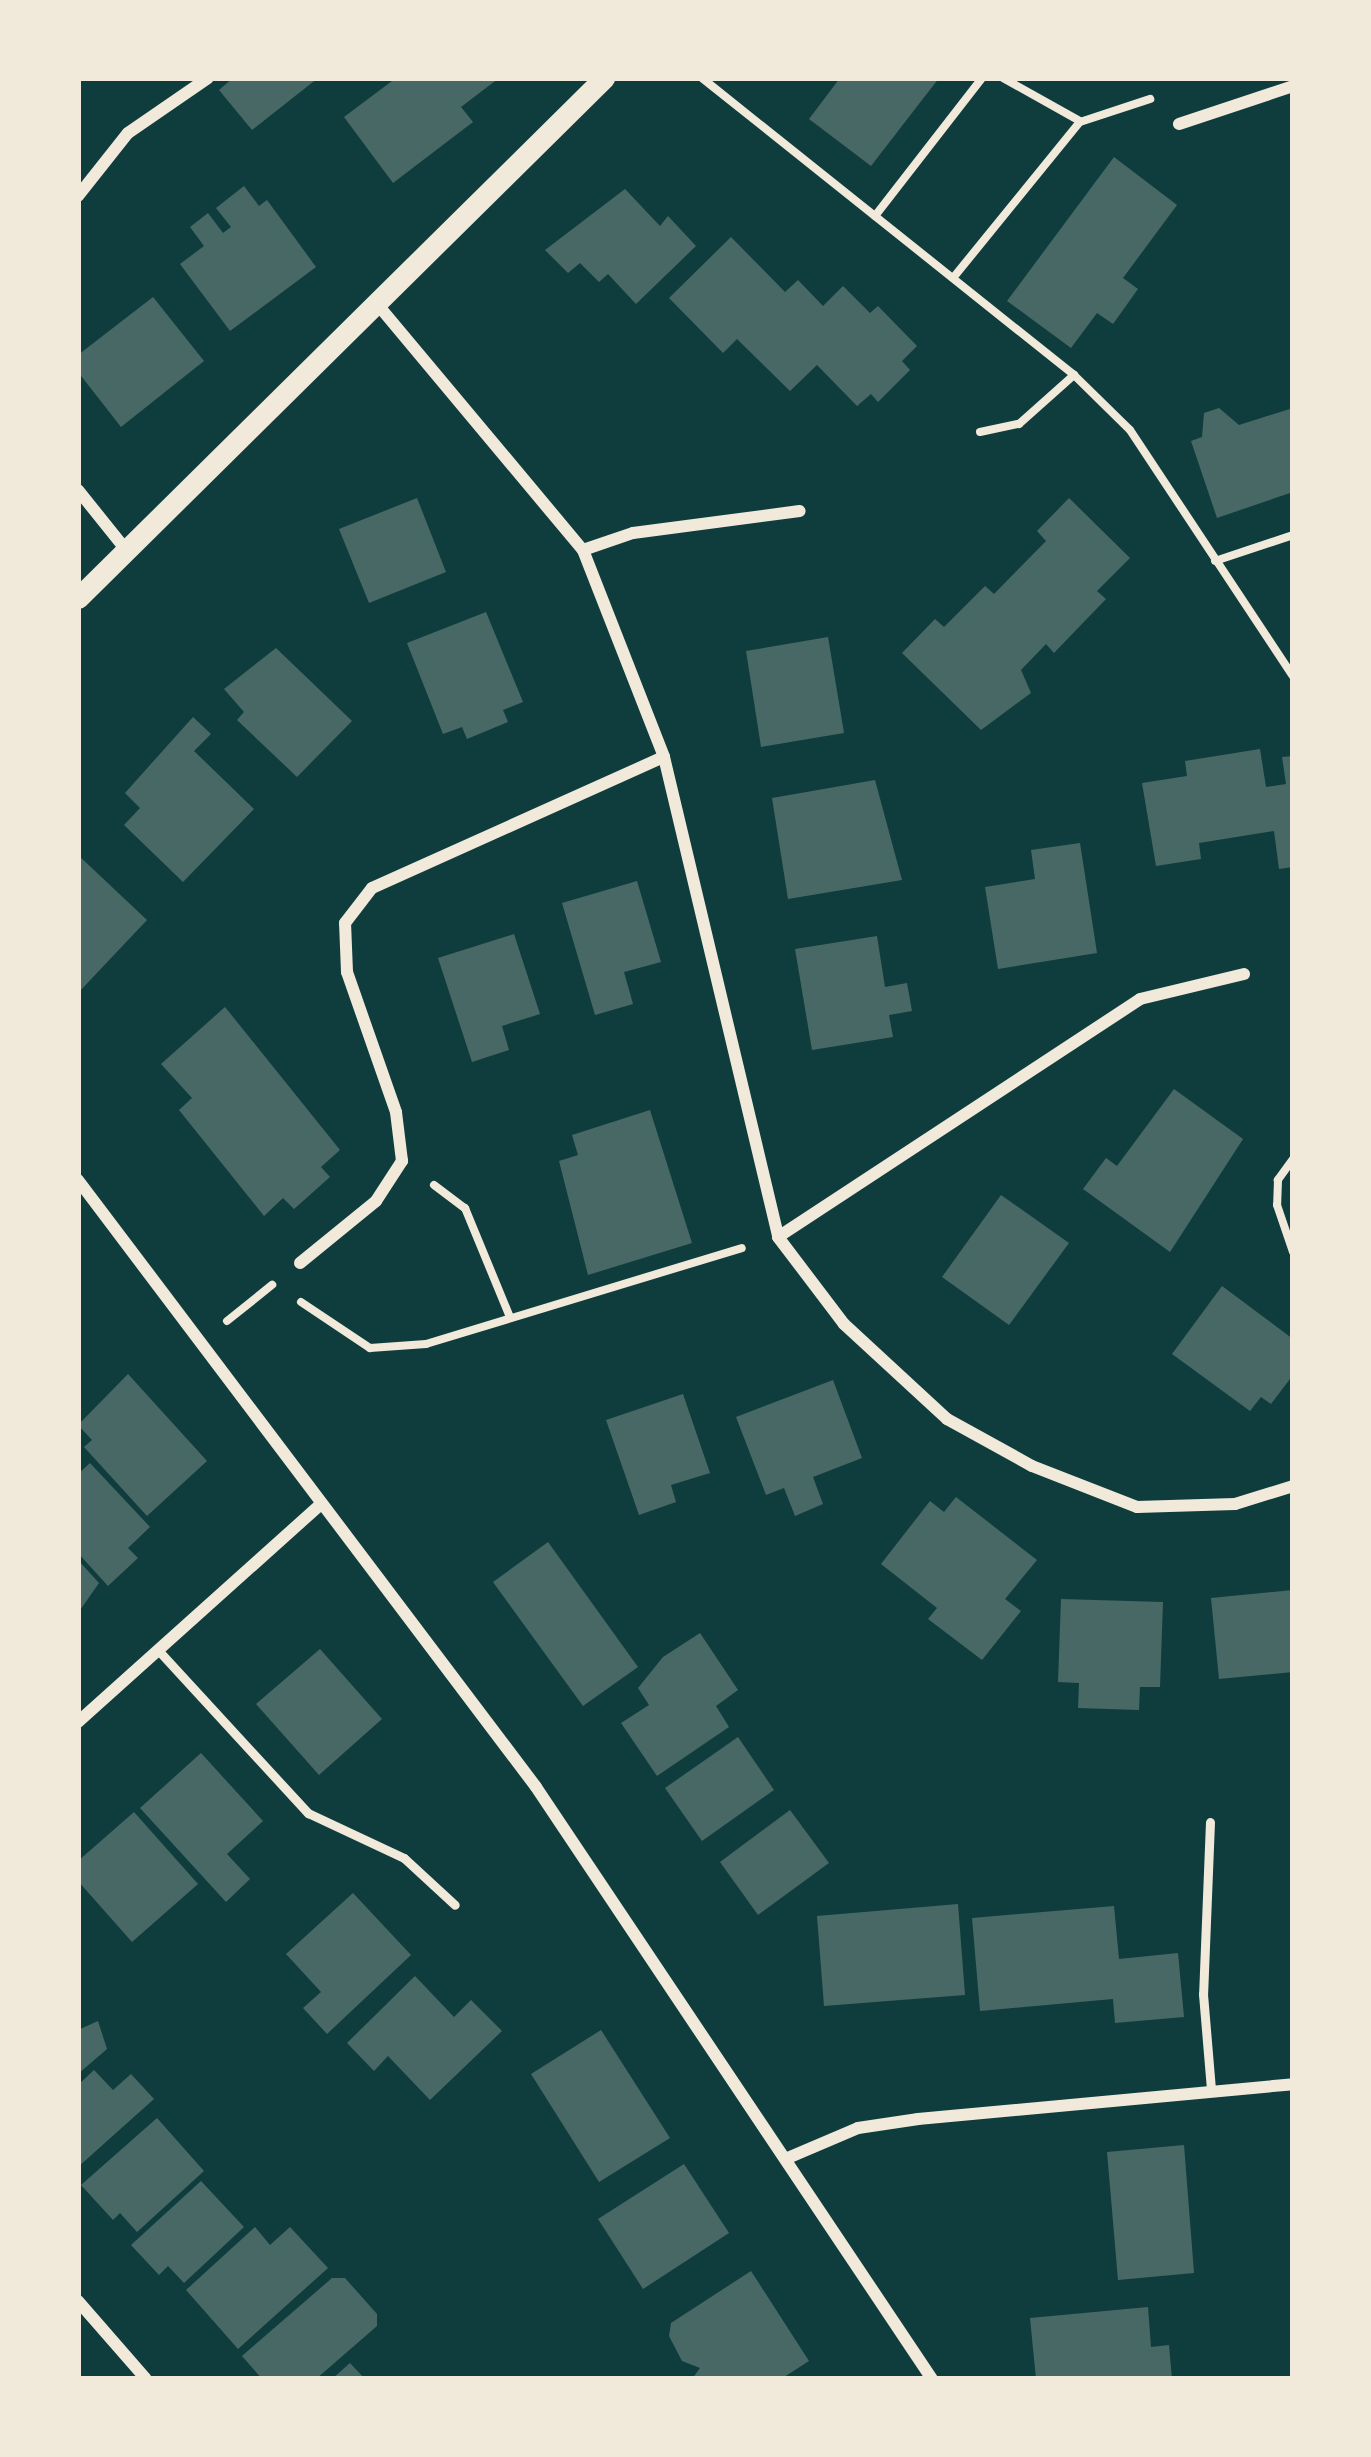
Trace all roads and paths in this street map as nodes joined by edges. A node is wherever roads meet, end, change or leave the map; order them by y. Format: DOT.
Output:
graph roads {
  1 [pos="208,78"];
  2 [pos="604,78"];
  3 [pos="702,78"];
  4 [pos="982,78"];
  5 [pos="1003,78"];
  6 [pos="1293,86"];
  7 [pos="1080,122"];
  8 [pos="1179,124"];
  9 [pos="78,196"];
  10 [pos="875,216"];
  11 [pos="953,278"];
  12 [pos="378,305"];
  13 [pos="1074,375"];
  14 [pos="980,432"];
  15 [pos="78,490"];
  16 [pos="800,511"];
  17 [pos="1293,536"];
  18 [pos="126,550"];
  19 [pos="583,550"];
  20 [pos="1214,562"];
  21 [pos="78,598"];
  22 [pos="1292,674"];
  23 [pos="664,757"];
  24 [pos="1244,974"];
  25 [pos="1293,1159"];
  26 [pos="402,1161"];
  27 [pos="78,1180"];
  28 [pos="778,1238"];
  29 [pos="1293,1252"];
  30 [pos="300,1263"];
  31 [pos="278,1280"];
  32 [pos="509,1315"];
  33 [pos="198,1344"];
  34 [pos="1293,1486"];
  35 [pos="320,1504"];
  36 [pos="158,1650"];
  37 [pos="78,1722"];
  38 [pos="1210,1822"];
  39 [pos="455,1905"];
  40 [pos="1293,2084"];
  41 [pos="1211,2090"];
  42 [pos="790,2157"];
  43 [pos="78,2301"];
  44 [pos="146,2379"];
  45 [pos="932,2379"];
  1 -- 9 [label="street"];
  2 -- 12 [label="street"];
  3 -- 10 [label="path"];
  4 -- 10 [label="path"];
  5 -- 7 [label="path"];
  6 -- 8 [label="street"];
  7 -- 8 [label="path"];
  7 -- 11 [label="path"];
  10 -- 11 [label="path"];
  11 -- 13 [label="path"];
  12 -- 18 [label="street"];
  12 -- 19 [label="street"];
  13 -- 14 [label="path"];
  13 -- 20 [label="path"];
  15 -- 18 [label="street"];
  16 -- 19 [label="street"];
  17 -- 20 [label="path"];
  18 -- 21 [label="street"];
  19 -- 23 [label="street"];
  20 -- 22 [label="path"];
  23 -- 26 [label="street"];
  23 -- 28 [label="street"];
  24 -- 28 [label="street"];
  25 -- 29 [label="path"];
  26 -- 30 [label="street"];
  26 -- 32 [label="path"];
  27 -- 33 [label="street"];
  28 -- 32 [label="path"];
  28 -- 34 [label="street"];
  30 -- 31 [label="path"];
  31 -- 32 [label="path"];
  31 -- 33 [label="path"];
  33 -- 35 [label="street"];
  35 -- 36 [label="street"];
  35 -- 42 [label="street"];
  36 -- 37 [label="street"];
  36 -- 39 [label="lane"];
  38 -- 41 [label="lane"];
  40 -- 41 [label="street"];
  41 -- 42 [label="street"];
  42 -- 45 [label="street"];
  43 -- 44 [label="street"];
}
